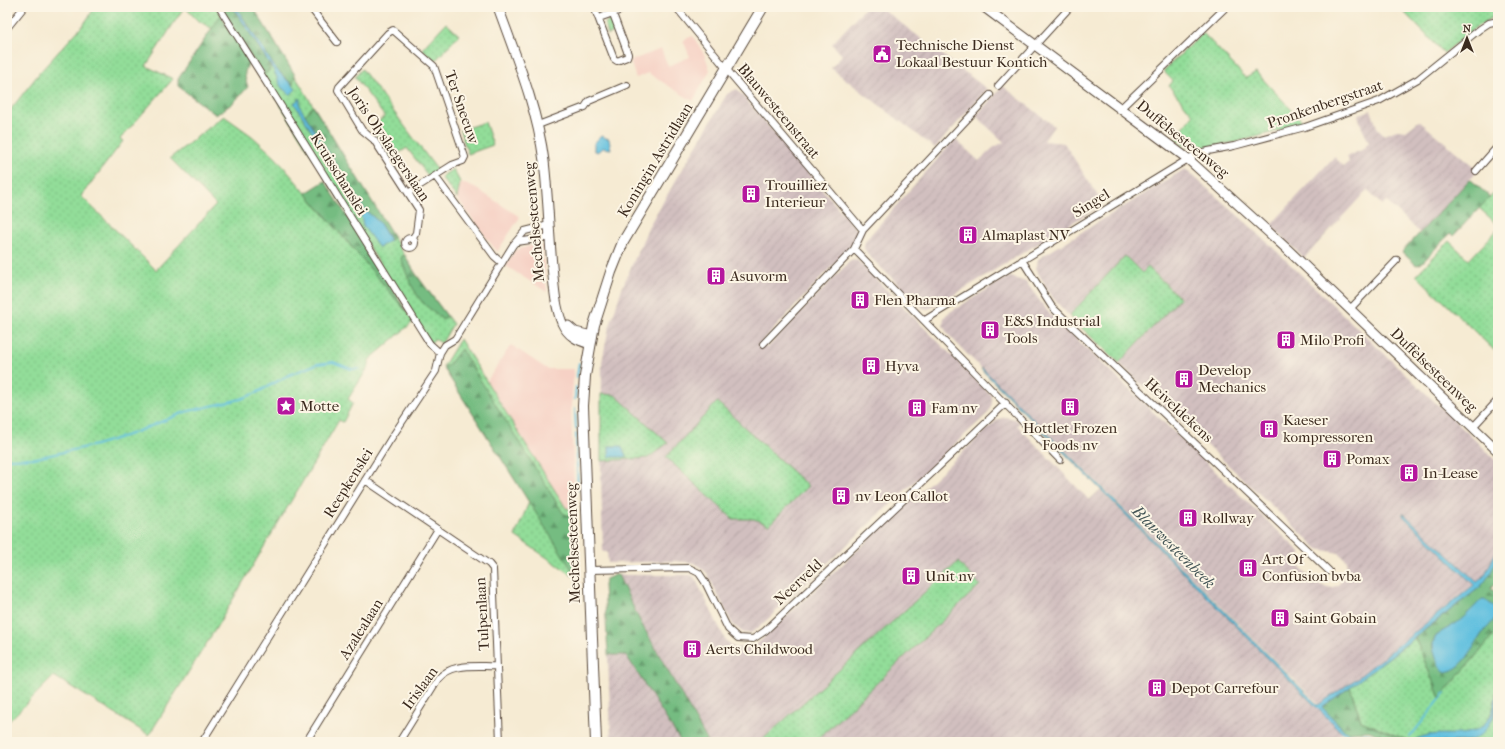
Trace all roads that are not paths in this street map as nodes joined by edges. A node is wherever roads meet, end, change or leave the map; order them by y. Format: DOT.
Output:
graph roads {
  1 [pos="24,7"];
  2 [pos="219,7"];
  3 [pos="310,7"];
  4 [pos="498,7"];
  5 [pos="594,7"];
  6 [pos="630,7"];
  7 [pos="676,7"];
  8 [pos="763,7"];
  9 [pos="984,7"];
  10 [pos="1070,7"];
  11 [pos="1226,7"];
  12 [pos="613,14"];
  13 [pos="599,18"];
  14 [pos="1498,21"];
  15 [pos="7,28"];
  16 [pos="337,42"];
  17 [pos="1036,45"];
  18 [pos="372,50"];
  19 [pos="726,68"];
  20 [pos="627,85"];
  21 [pos="998,86"];
  22 [pos="990,95"];
  23 [pos="1121,108"];
  24 [pos="538,126"];
  25 [pos="1498,146"];
  26 [pos="1188,159"];
  27 [pos="1476,171"];
  28 [pos="435,176"];
  29 [pos="408,193"];
  30 [pos="549,225"];
  31 [pos="863,230"];
  32 [pos="550,237"];
  33 [pos="412,239"];
  34 [pos="517,242"];
  35 [pos="854,248"];
  36 [pos="1022,260"];
  37 [pos="1397,260"];
  38 [pos="502,263"];
  39 [pos="1350,309"];
  40 [pos="925,320"];
  41 [pos="591,340"];
  42 [pos="763,344"];
  43 [pos="440,352"];
  44 [pos="1498,400"];
  45 [pos="1006,403"];
  46 [pos="1473,427"];
  47 [pos="1498,451"];
  48 [pos="1060,460"];
  49 [pos="365,480"];
  50 [pos="438,529"];
  51 [pos="589,570"];
  52 [pos="1329,571"];
  53 [pos="497,666"];
  54 [pos="202,742"];
  55 [pos="306,742"];
  56 [pos="399,742"];
  57 [pos="500,742"];
  58 [pos="596,742"];
  1 -- 15 [label="street"];
  2 -- 43 [label="street, Kruisschanslei"];
  3 -- 16 [label="street"];
  4 -- 24 [label="street, Mechelsesteenweg"];
  5 -- 13 [label="street"];
  6 -- 12 [label="street"];
  7 -- 19 [label="street, Blauwesteenstraat"];
  8 -- 19 [label="main road, Koningin Astridlaan"];
  9 -- 17 [label="street, Duffelsesteenweg"];
  10 -- 17 [label="street"];
  11 -- 23 [label="street"];
  12 -- 13 [label="street"];
  12 -- 13 [label="street"];
  14 -- 26 [label="street, Pronkenbergstraat"];
  17 -- 21 [label="street"];
  17 -- 23 [label="street, Duffelsesteenweg"];
  18 -- 28 [label="street, Ter Sneeuw"];
  18 -- 29 [label="street, Joris Olyslaegerslaan"];
  19 -- 31 [label="street, Blauwesteenstraat"];
  19 -- 41 [label="main road, Koningin Astridlaan"];
  20 -- 24 [label="street"];
  22 -- 31 [label="street"];
  23 -- 26 [label="street, Duffelsesteenweg"];
  24 -- 30 [label="street, Mechelsesteenweg"];
  25 -- 27 [label="street"];
  26 -- 36 [label="street, Singel"];
  26 -- 39 [label="street, Duffelsesteenweg"];
  28 -- 29 [label="street, Ter Sneeuw"];
  28 -- 38 [label="street"];
  29 -- 33 [label="street, Joris Olyslaegerslaan"];
  30 -- 32 [label="street, Mechelsesteenweg"];
  30 -- 34 [label="street"];
  31 -- 35 [label="street"];
  32 -- 34 [label="street"];
  32 -- 41 [label="street, Mechelsesteenweg"];
  34 -- 38 [label="street"];
  35 -- 40 [label="street"];
  35 -- 42 [label="street"];
  36 -- 40 [label="street, Singel"];
  36 -- 52 [label="street, Heiveldekens"];
  37 -- 39 [label="street"];
  38 -- 43 [label="street"];
  39 -- 46 [label="street, Duffelsesteenweg"];
  40 -- 45 [label="street"];
  41 -- 51 [label="main road, Mechelsesteenweg"];
  43 -- 49 [label="street, Reepkenslei"];
  44 -- 46 [label="street"];
  45 -- 48 [label="street"];
  45 -- 51 [label="street, Neerveld"];
  46 -- 47 [label="street, Duffelsesteenweg"];
  49 -- 50 [label="street, Tulpenlaan"];
  49 -- 54 [label="street, Reepkenslei"];
  50 -- 53 [label="street, Tulpenlaan"];
  50 -- 55 [label="street, Azalealaan"];
  51 -- 58 [label="main road, Mechelsesteenweg"];
  53 -- 56 [label="street, Irislaan"];
  53 -- 57 [label="street, Tulpenlaan"];
}
